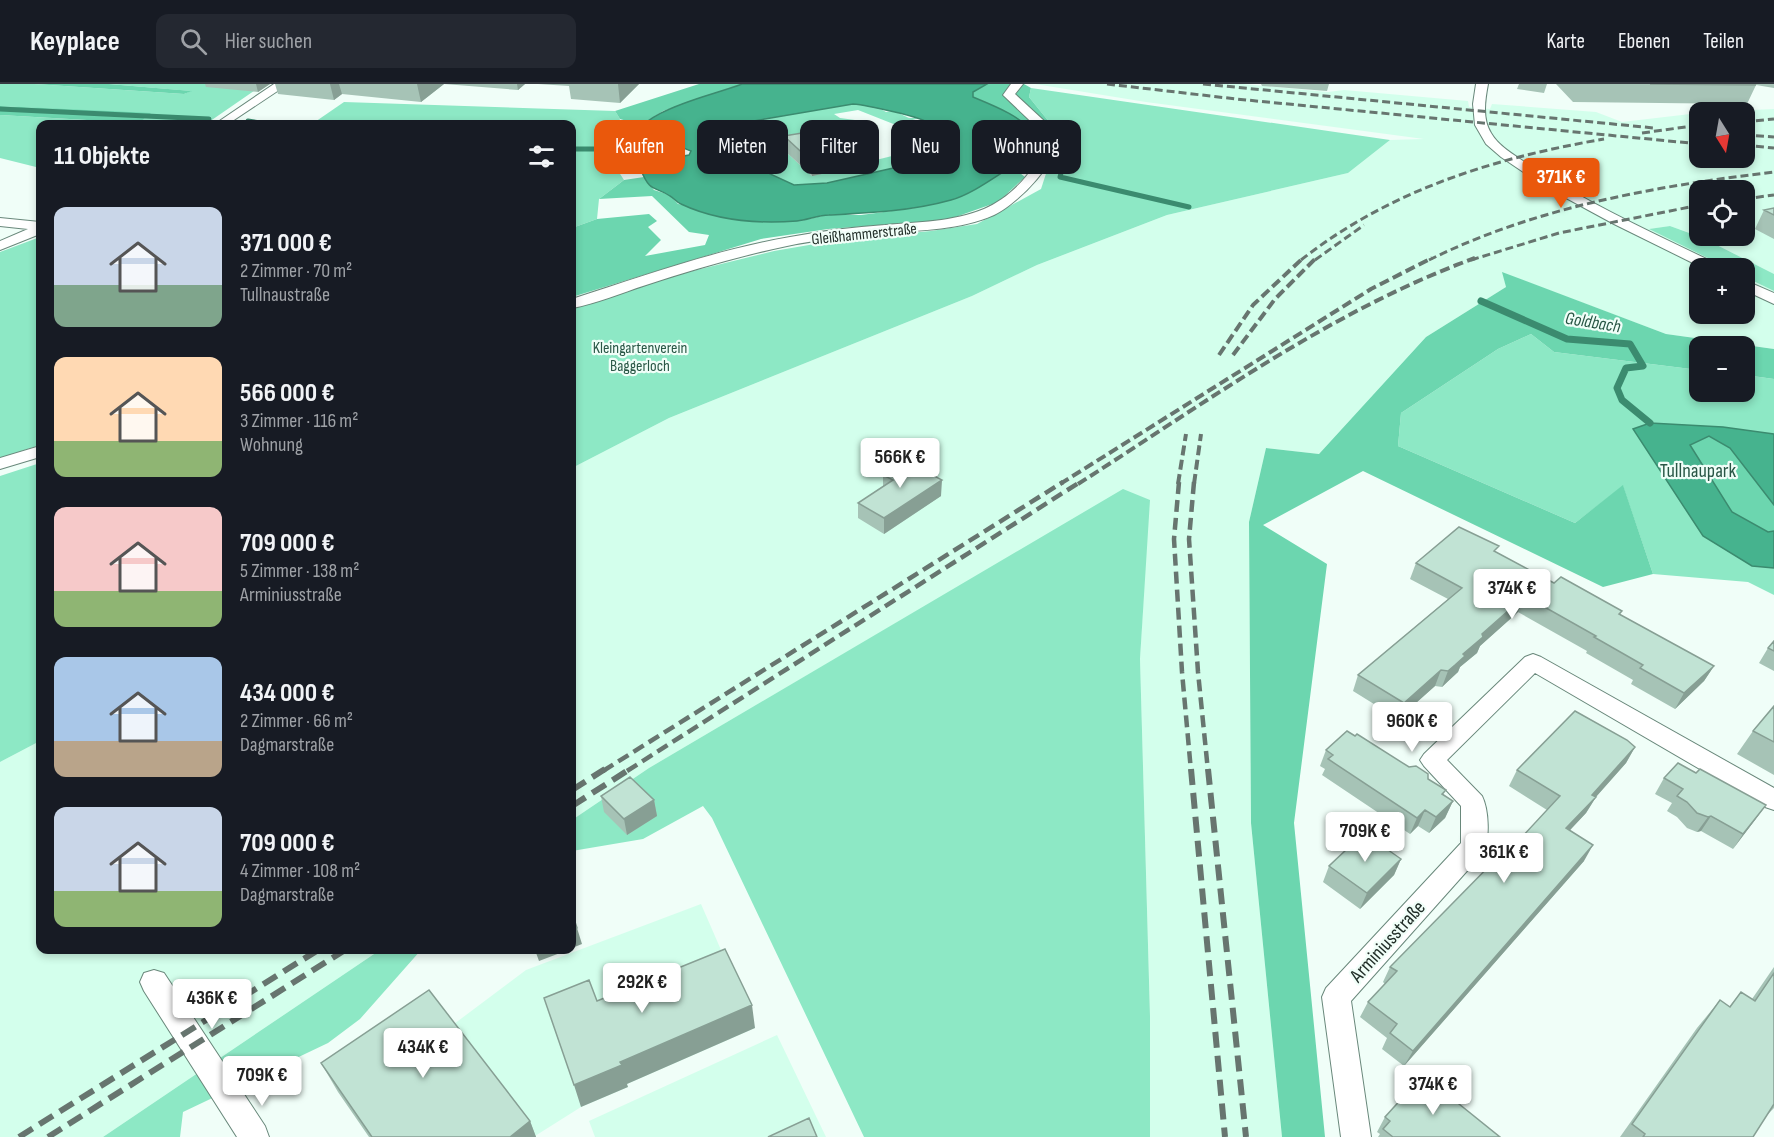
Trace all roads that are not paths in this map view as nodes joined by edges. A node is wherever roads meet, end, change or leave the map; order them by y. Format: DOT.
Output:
graph roads {
  1 [pos="282,84"];
  2 [pos="1017,84"];
  3 [pos="1482,84"];
  4 [pos="227,120"];
  5 [pos="0,222"];
  6 [pos="36,226"];
  7 [pos="36,229"];
  8 [pos="0,246"];
  9 [pos="1694,258"];
  10 [pos="1755,290"];
  11 [pos="1774,299"];
  12 [pos="576,303"];
  13 [pos="36,452"];
  14 [pos="0,464"];
  15 [pos="1774,800"];
  16 [pos="154,982"];
  17 [pos="254,1137"];
  18 [pos="1356,1137"];
  1 -- 4 [label="street"];
  2 -- 12 [label="street, Gleißhammerstraße"];
  3 -- 9 [label="street"];
  5 -- 6 [label="street"];
  7 -- 8 [label="street"];
  10 -- 11 [label="street"];
  13 -- 14 [label="street"];
  15 -- 18 [label="street, Arminiusstraße"];
  16 -- 17 [label="street"];
}
